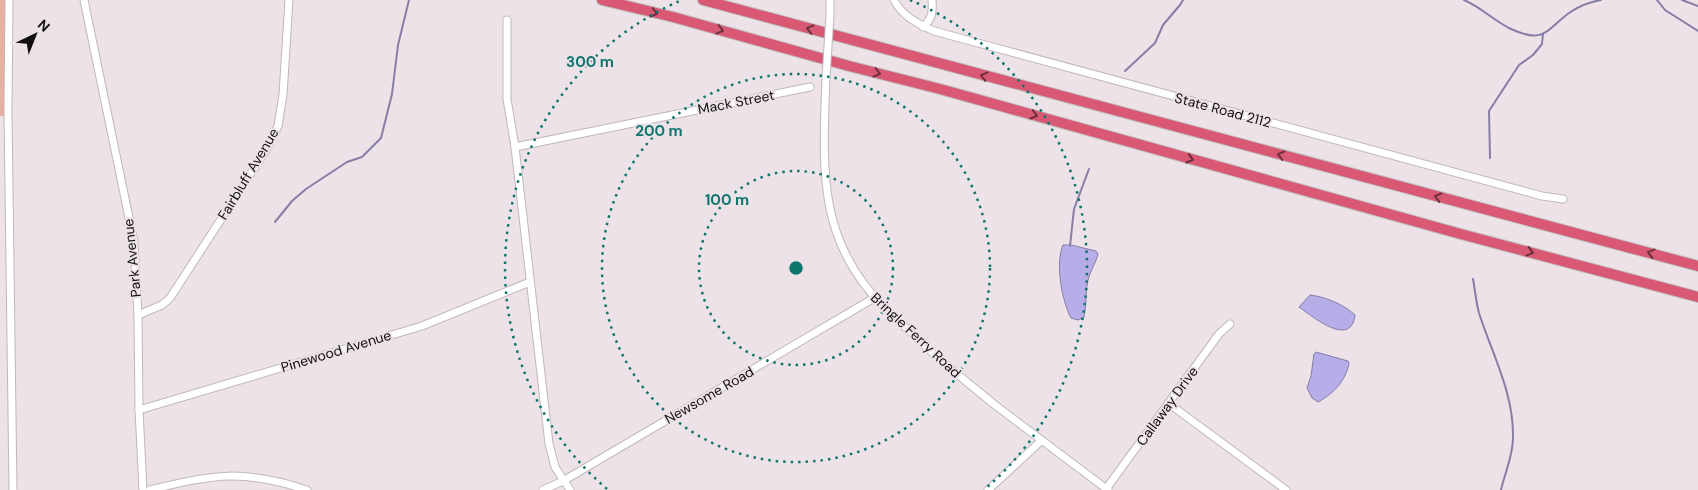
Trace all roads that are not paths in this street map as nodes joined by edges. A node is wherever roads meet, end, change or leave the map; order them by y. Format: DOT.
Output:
graph roads {
  1 [pos="9,0"];
  2 [pos="84,0"];
  3 [pos="289,0"];
  4 [pos="602,0"];
  5 [pos="703,0"];
  6 [pos="830,0"];
  7 [pos="894,0"];
  8 [pos="932,0"];
  9 [pos="507,20"];
  10 [pos="923,26"];
  11 [pos="810,87"];
  12 [pos="515,147"];
  13 [pos="1563,199"];
  14 [pos="1698,266"];
  15 [pos="530,282"];
  16 [pos="1698,297"];
  17 [pos="874,298"];
  18 [pos="138,315"];
  19 [pos="1230,324"];
  20 [pos="1168,404"];
  21 [pos="139,410"];
  22 [pos="1041,441"];
  23 [pos="563,481"];
  24 [pos="1107,489"];
  25 [pos="13,490"];
  26 [pos="143,490"];
  27 [pos="150,490"];
  28 [pos="307,490"];
  29 [pos="543,490"];
  30 [pos="570,490"];
  31 [pos="988,490"];
  32 [pos="1286,490"];
  1 -- 25 [label="street"];
  2 -- 18 [label="street, Park Avenue"];
  3 -- 18 [label="street, Fairbluff Avenue"];
  4 -- 16 [label="highway, one-way"];
  14 -- 5 [label="highway, one-way"];
  6 -- 17 [label="street, Bringle Ferry Road, bridge"];
  7 -- 10 [label="street, State Road 2112"];
  8 -- 10 [label="street"];
  9 -- 12 [label="street"];
  10 -- 13 [label="street, State Road 2112"];
  11 -- 12 [label="street, Mack Street"];
  12 -- 15 [label="street"];
  15 -- 21 [label="street, Pinewood Avenue"];
  15 -- 23 [label="street"];
  17 -- 22 [label="street, Bringle Ferry Road"];
  17 -- 23 [label="street, Newsome Road"];
  18 -- 21 [label="street, Park Avenue"];
  19 -- 20 [label="street, Callaway Drive"];
  20 -- 24 [label="street, Callaway Drive"];
  20 -- 32 [label="street"];
  21 -- 26 [label="street, Park Avenue"];
  22 -- 24 [label="street, Bringle Ferry Road"];
  22 -- 31 [label="street"];
  23 -- 29 [label="street, Newsome Road"];
  23 -- 30 [label="street"];
  27 -- 28 [label="street"];
}
